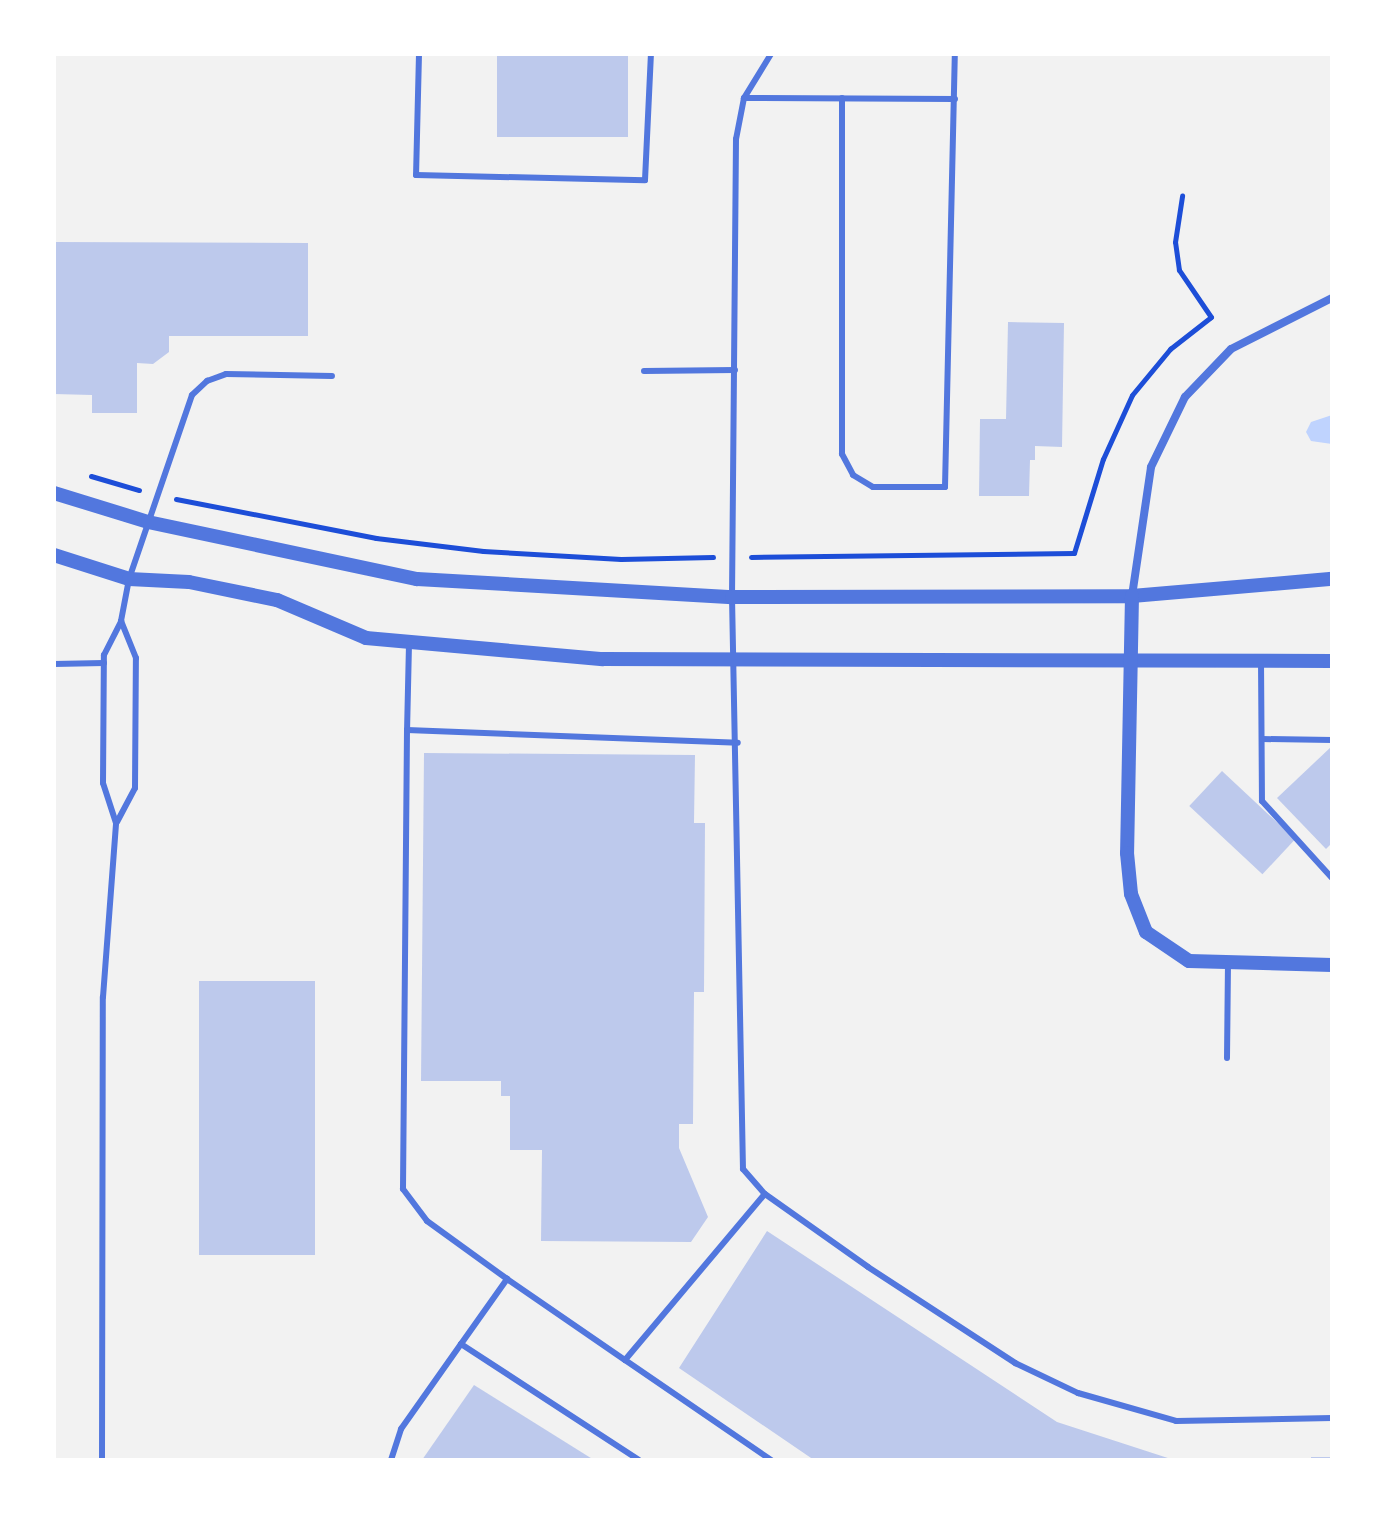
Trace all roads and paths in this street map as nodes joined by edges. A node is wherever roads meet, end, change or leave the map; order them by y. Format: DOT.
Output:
graph roads {
  1 [pos="419,54"];
  2 [pos="651,54"];
  3 [pos="771,54"];
  4 [pos="955,54"];
  5 [pos="744,98"];
  6 [pos="842,98"];
  7 [pos="955,99"];
  8 [pos="1182,196"];
  9 [pos="1332,298"];
  10 [pos="735,370"];
  11 [pos="644,371"];
  12 [pos="332,376"];
  13 [pos="76,472"];
  14 [pos="54,493"];
  15 [pos="161,496"];
  16 [pos="148,522"];
  17 [pos="54,555"];
  18 [pos="734,557"];
  19 [pos="129,579"];
  20 [pos="1332,579"];
  21 [pos="1132,596"];
  22 [pos="732,597"];
  23 [pos="121,621"];
  24 [pos="409,640"];
  25 [pos="736,660"];
  26 [pos="1132,661"];
  27 [pos="1261,661"];
  28 [pos="1332,661"];
  29 [pos="104,663"];
  30 [pos="54,664"];
  31 [pos="407,730"];
  32 [pos="1262,739"];
  33 [pos="1332,740"];
  34 [pos="738,743"];
  35 [pos="116,823"];
  36 [pos="1332,878"];
  37 [pos="1228,964"];
  38 [pos="1332,965"];
  39 [pos="1227,1058"];
  40 [pos="765,1194"];
  41 [pos="507,1279"];
  42 [pos="461,1344"];
  43 [pos="625,1360"];
  44 [pos="1332,1418"];
  45 [pos="102,1460"];
  46 [pos="391,1460"];
  47 [pos="639,1460"];
  48 [pos="771,1460"];
  1 -- 2 [label="lane"];
  3 -- 5 [label="lane"];
  4 -- 7 [label="lane"];
  5 -- 6 [label="lane"];
  5 -- 10 [label="lane"];
  6 -- 7 [label="lane"];
  6 -- 7 [label="lane"];
  8 -- 18 [label="path"];
  9 -- 21 [label="street"];
  10 -- 11 [label="lane"];
  10 -- 18 [label="lane"];
  12 -- 15 [label="lane"];
  13 -- 15 [label="path"];
  14 -- 16 [label="street"];
  15 -- 16 [label="lane"];
  15 -- 18 [label="path"];
  16 -- 19 [label="lane"];
  16 -- 22 [label="street"];
  17 -- 19 [label="street"];
  18 -- 22 [label="lane"];
  19 -- 23 [label="lane"];
  19 -- 24 [label="street"];
  20 -- 21 [label="street"];
  21 -- 22 [label="street"];
  21 -- 26 [label="street"];
  22 -- 25 [label="lane"];
  23 -- 29 [label="lane"];
  23 -- 35 [label="lane"];
  24 -- 25 [label="street"];
  24 -- 31 [label="lane"];
  25 -- 26 [label="street"];
  25 -- 34 [label="lane"];
  26 -- 27 [label="street"];
  26 -- 37 [label="street"];
  27 -- 28 [label="street"];
  27 -- 32 [label="lane"];
  29 -- 30 [label="lane"];
  29 -- 35 [label="lane"];
  31 -- 34 [label="lane"];
  31 -- 41 [label="lane"];
  32 -- 33 [label="lane"];
  32 -- 36 [label="lane"];
  34 -- 40 [label="lane"];
  35 -- 45 [label="lane"];
  37 -- 38 [label="street"];
  37 -- 39 [label="lane"];
  40 -- 43 [label="lane"];
  40 -- 44 [label="lane"];
  41 -- 42 [label="lane"];
  41 -- 43 [label="lane"];
  42 -- 46 [label="lane"];
  42 -- 47 [label="lane"];
  43 -- 48 [label="lane"];
}
